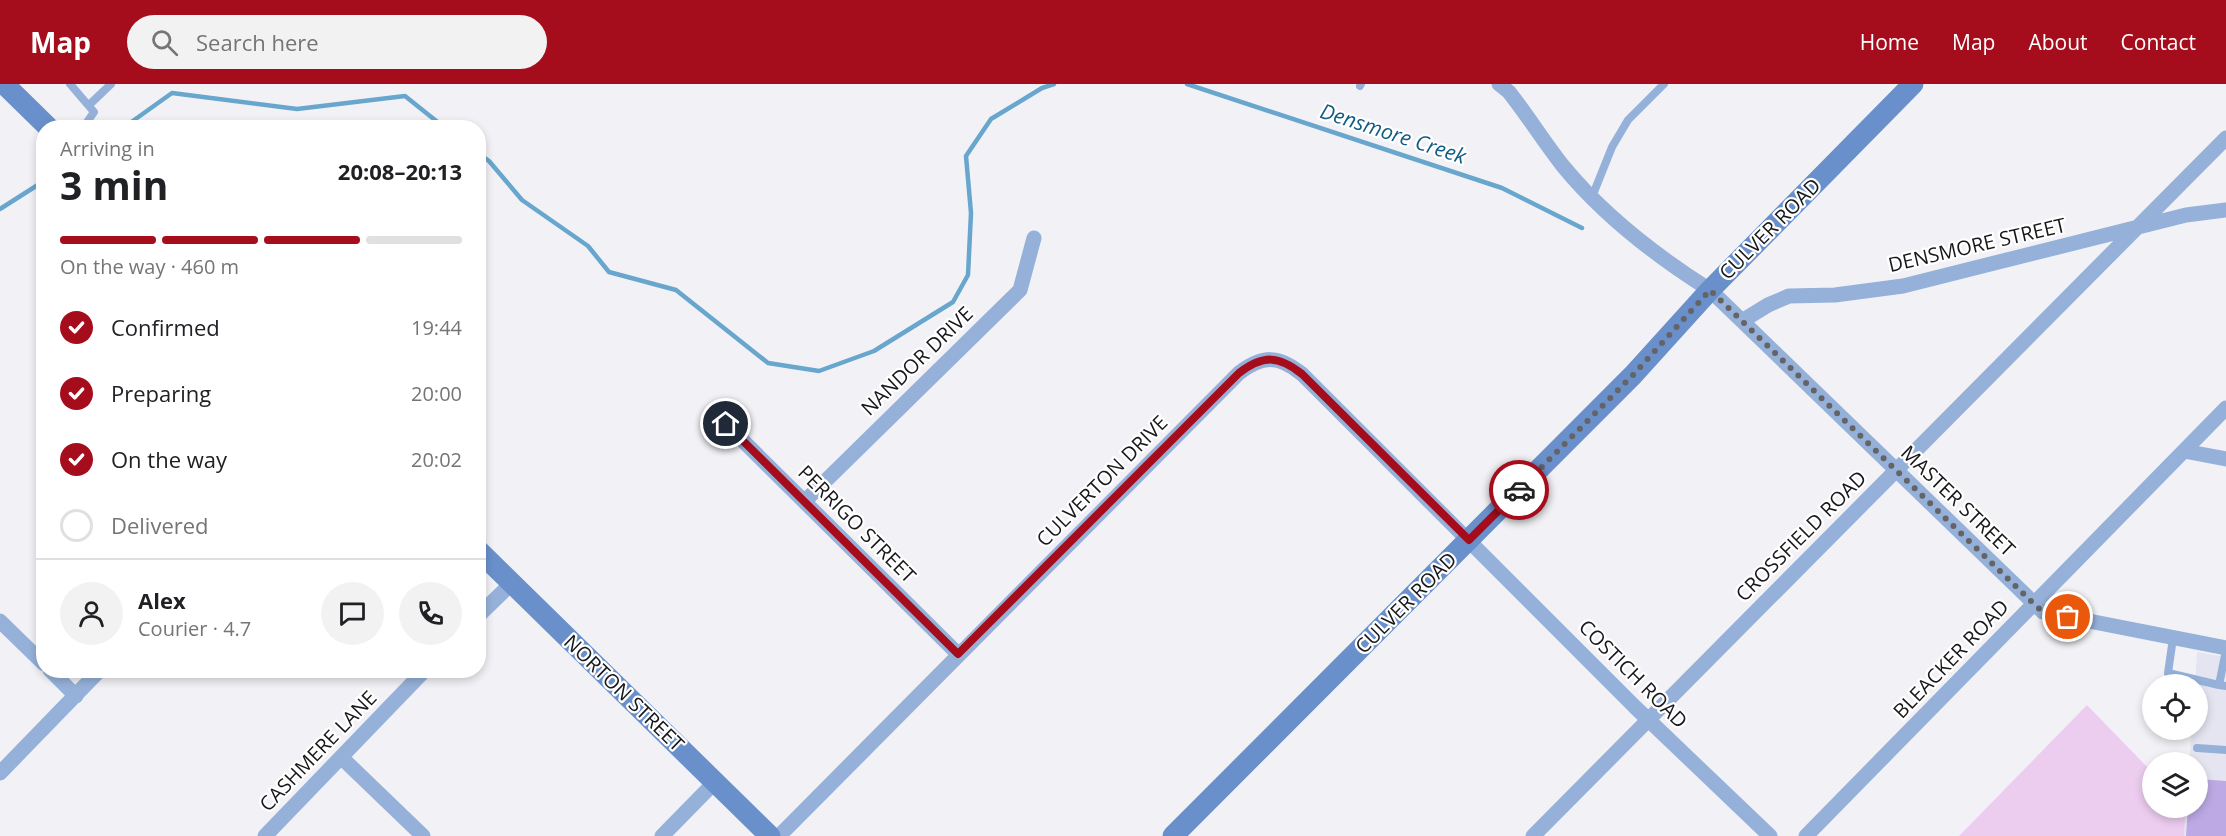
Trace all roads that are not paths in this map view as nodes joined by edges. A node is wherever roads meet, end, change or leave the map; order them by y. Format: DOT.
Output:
graph roads {
  1 [pos="4,84"];
  2 [pos="70,84"];
  3 [pos="111,84"];
  4 [pos="1664,84"];
  5 [pos="1914,84"];
  6 [pos="1506,87"];
  7 [pos="89,105"];
  8 [pos="41,120"];
  9 [pos="88,120"];
  10 [pos="2226,138"];
  11 [pos="1592,197"];
  12 [pos="2226,210"];
  13 [pos="2137,228"];
  14 [pos="1034,238"];
  15 [pos="1710,290"];
  16 [pos="1742,321"];
  17 [pos="2226,408"];
  18 [pos="726,424"];
  19 [pos="2184,451"];
  20 [pos="2226,459"];
  21 [pos="1895,470"];
  22 [pos="805,501"];
  23 [pos="1469,540"];
  24 [pos="486,558"];
  25 [pos="512,582"];
  26 [pos="2034,604"];
  27 [pos="486,608"];
  28 [pos="0,621"];
  29 [pos="2173,638"];
  30 [pos="2226,649"];
  31 [pos="958,654"];
  32 [pos="36,656"];
  33 [pos="58,678"];
  34 [pos="93,678"];
  35 [pos="418,678"];
  36 [pos="2222,685"];
  37 [pos="76,696"];
  38 [pos="1649,720"];
  39 [pos="2197,748"];
  40 [pos="2226,750"];
  41 [pos="341,756"];
  42 [pos="0,773"];
  43 [pos="715,782"];
  44 [pos="265,836"];
  45 [pos="423,836"];
  46 [pos="662,836"];
  47 [pos="770,836"];
  48 [pos="779,836"];
  49 [pos="1173,836"];
  50 [pos="1533,836"];
  51 [pos="1770,836"];
  52 [pos="1806,836"];
  1 -- 8 [label="main road"];
  2 -- 7 [label="lane"];
  3 -- 7 [label="lane"];
  4 -- 11 [label="lane"];
  5 -- 15 [label="main road, CULVER ROAD"];
  6 -- 11 [label="street, MASTER STREET"];
  7 -- 9 [label="lane"];
  10 -- 13 [label="street, CROSSFIELD ROAD"];
  11 -- 15 [label="street, MASTER STREET"];
  12 -- 13 [label="street, DENSMORE STREET"];
  13 -- 16 [label="street, DENSMORE STREET"];
  13 -- 21 [label="street, CROSSFIELD ROAD"];
  14 -- 22 [label="street, NANDOR DRIVE"];
  15 -- 16 [label="street, MASTER STREET"];
  15 -- 23 [label="main road, CULVER ROAD"];
  16 -- 21 [label="street, MASTER STREET"];
  17 -- 19 [label="street, BLEACKER ROAD"];
  18 -- 22 [label="street, PERRIGO STREET"];
  19 -- 20 [label="street"];
  19 -- 26 [label="street, BLEACKER ROAD"];
  21 -- 26 [label="street, MASTER STREET"];
  21 -- 38 [label="street, CROSSFIELD ROAD"];
  22 -- 31 [label="street, PERRIGO STREET"];
  23 -- 31 [label="street, CULVERTON DRIVE"];
  23 -- 38 [label="street, COSTICH ROAD"];
  23 -- 49 [label="main road, CULVER ROAD"];
  24 -- 25 [label="main road, NORTON STREET"];
  25 -- 27 [label="street"];
  25 -- 43 [label="main road, NORTON STREET"];
  26 -- 29 [label="street, MASTER STREET"];
  26 -- 52 [label="street, BLEACKER ROAD"];
  28 -- 32 [label="street"];
  29 -- 30 [label="street, MASTER STREET"];
  29 -- 36 [label="lane"];
  30 -- 36 [label="lane"];
  31 -- 48 [label="street, CULVERTON DRIVE"];
  33 -- 37 [label="street"];
  34 -- 37 [label="street"];
  35 -- 41 [label="street, CASHMERE LANE"];
  37 -- 42 [label="street"];
  38 -- 50 [label="street, CROSSFIELD ROAD"];
  38 -- 51 [label="street, COSTICH ROAD"];
  39 -- 40 [label="lane"];
  41 -- 44 [label="street, CASHMERE LANE"];
  41 -- 45 [label="street"];
  43 -- 46 [label="street"];
  43 -- 47 [label="main road, NORTON STREET"];
}
